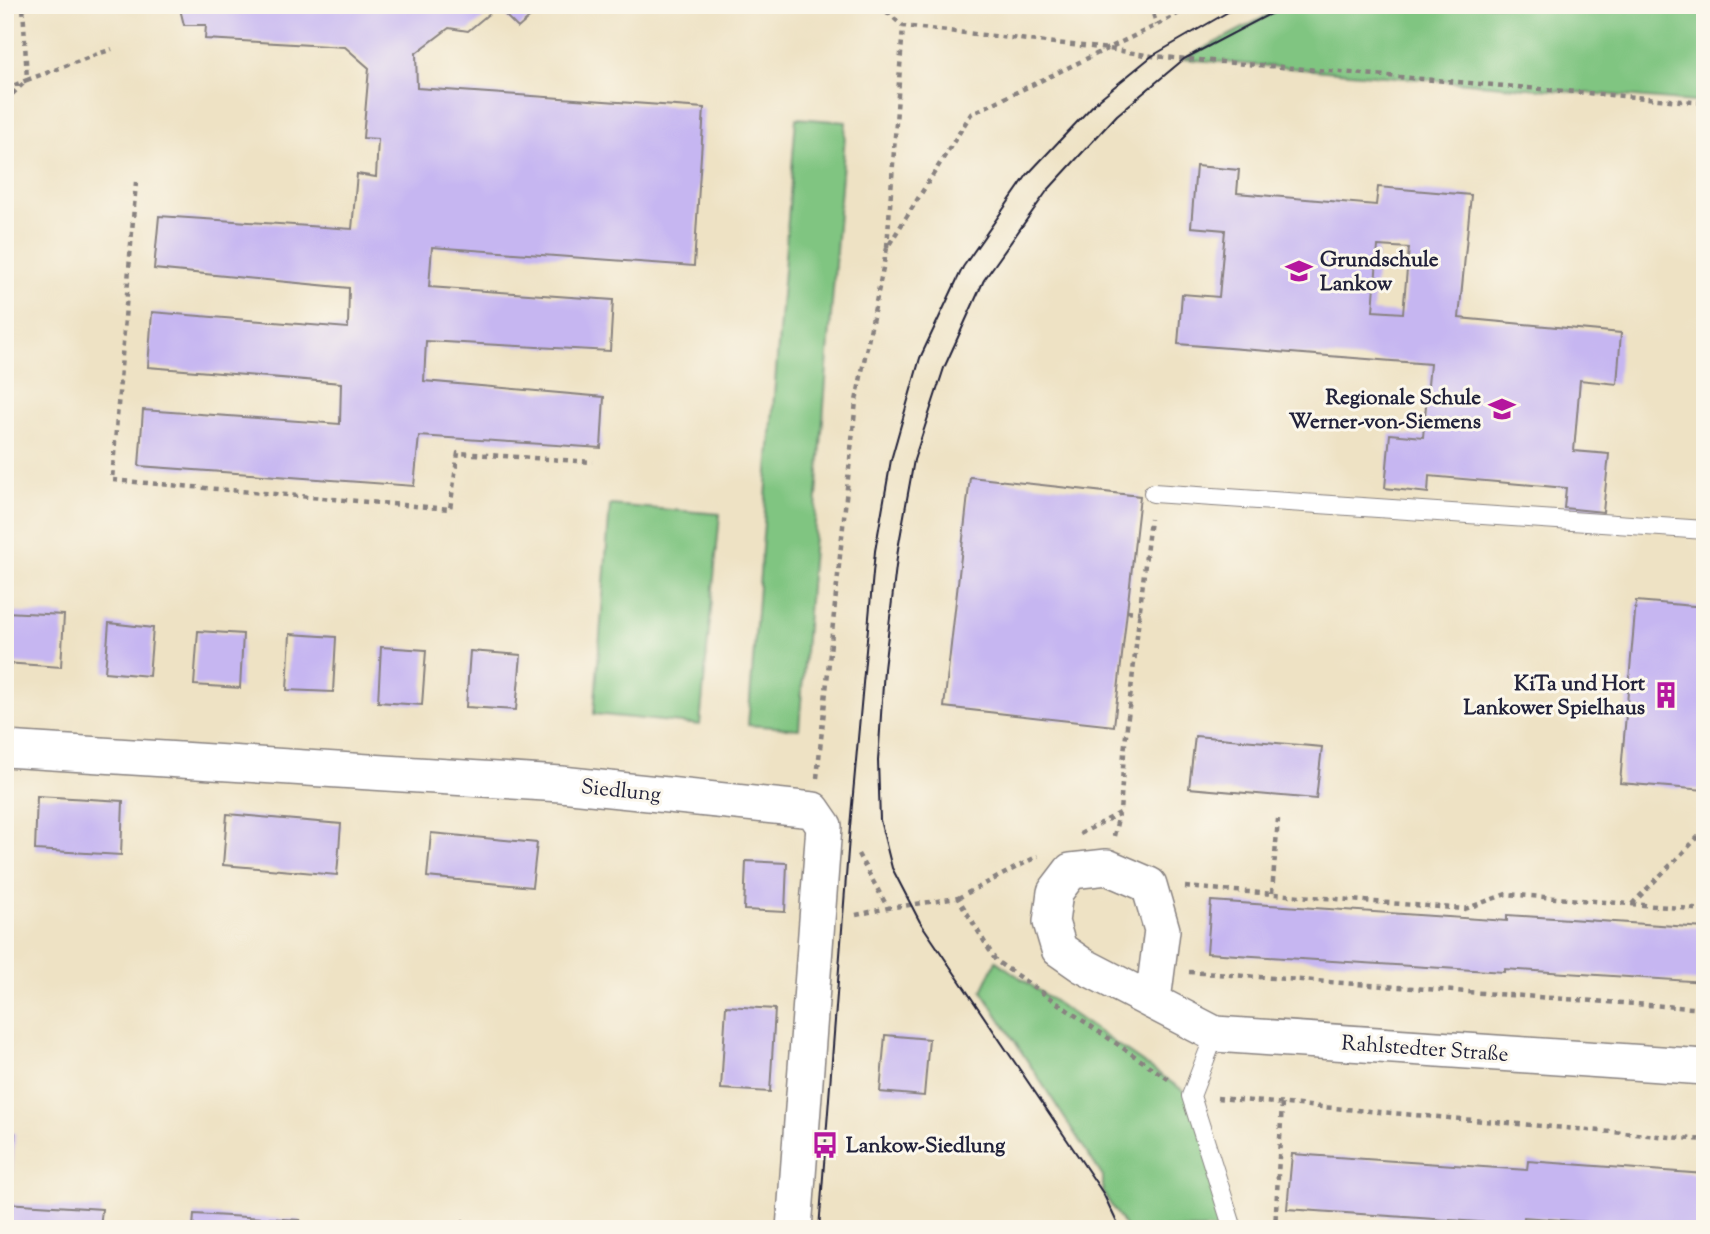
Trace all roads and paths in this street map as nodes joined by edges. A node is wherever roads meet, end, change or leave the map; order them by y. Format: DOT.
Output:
graph roads {
  1 [pos="23,5"];
  2 [pos="879,5"];
  3 [pos="1150,5"];
  4 [pos="1194,5"];
  5 [pos="1157,25"];
  6 [pos="903,26"];
  7 [pos="112,49"];
  8 [pos="1109,49"];
  9 [pos="27,80"];
  10 [pos="5,89"];
  11 [pos="5,101"];
  12 [pos="1705,103"];
  13 [pos="136,181"];
  14 [pos="887,248"];
  15 [pos="593,462"];
  16 [pos="1153,492"];
  17 [pos="1705,530"];
  18 [pos="1127,611"];
  19 [pos="1140,612"];
  20 [pos="5,749"];
  21 [pos="813,810"];
  22 [pos="1278,818"];
  23 [pos="1705,831"];
  24 [pos="1073,838"];
  25 [pos="1039,856"];
  26 [pos="1149,885"];
  27 [pos="1272,892"];
  28 [pos="958,898"];
  29 [pos="1632,904"];
  30 [pos="888,908"];
  31 [pos="1705,910"];
  32 [pos="856,915"];
  33 [pos="1155,985"];
  34 [pos="1705,1009"];
  35 [pos="1215,1034"];
  36 [pos="1705,1067"];
  37 [pos="1282,1104"];
  38 [pos="794,1229"];
  39 [pos="1233,1229"];
  40 [pos="1275,1229"];
  1 -- 9 [label="path"];
  2 -- 6 [label="path"];
  3 -- 5 [label="path"];
  4 -- 5 [label="path"];
  5 -- 8 [label="path"];
  6 -- 8 [label="path"];
  6 -- 14 [label="path"];
  7 -- 9 [label="path"];
  8 -- 12 [label="path"];
  8 -- 14 [label="path"];
  9 -- 10 [label="path"];
  9 -- 11 [label="path"];
  13 -- 15 [label="path"];
  14 -- 21 [label="path"];
  16 -- 17 [label="lane"];
  16 -- 19 [label="path"];
  18 -- 19 [label="path"];
  19 -- 24 [label="path"];
  20 -- 21 [label="street, Siedlung"];
  21 -- 38 [label="street"];
  22 -- 27 [label="path"];
  23 -- 29 [label="path"];
  25 -- 28 [label="path"];
  26 -- 27 [label="path"];
  26 -- 33 [label="street"];
  26 -- 33 [label="street, Rahlstedter Straße"];
  27 -- 29 [label="path"];
  29 -- 31 [label="path"];
  30 -- 32 [label="path"];
  33 -- 34 [label="path"];
  33 -- 35 [label="street, Rahlstedter Straße"];
  35 -- 36 [label="street, Rahlstedter Straße"];
  35 -- 39 [label="lane"];
  37 -- 40 [label="path"];
}
